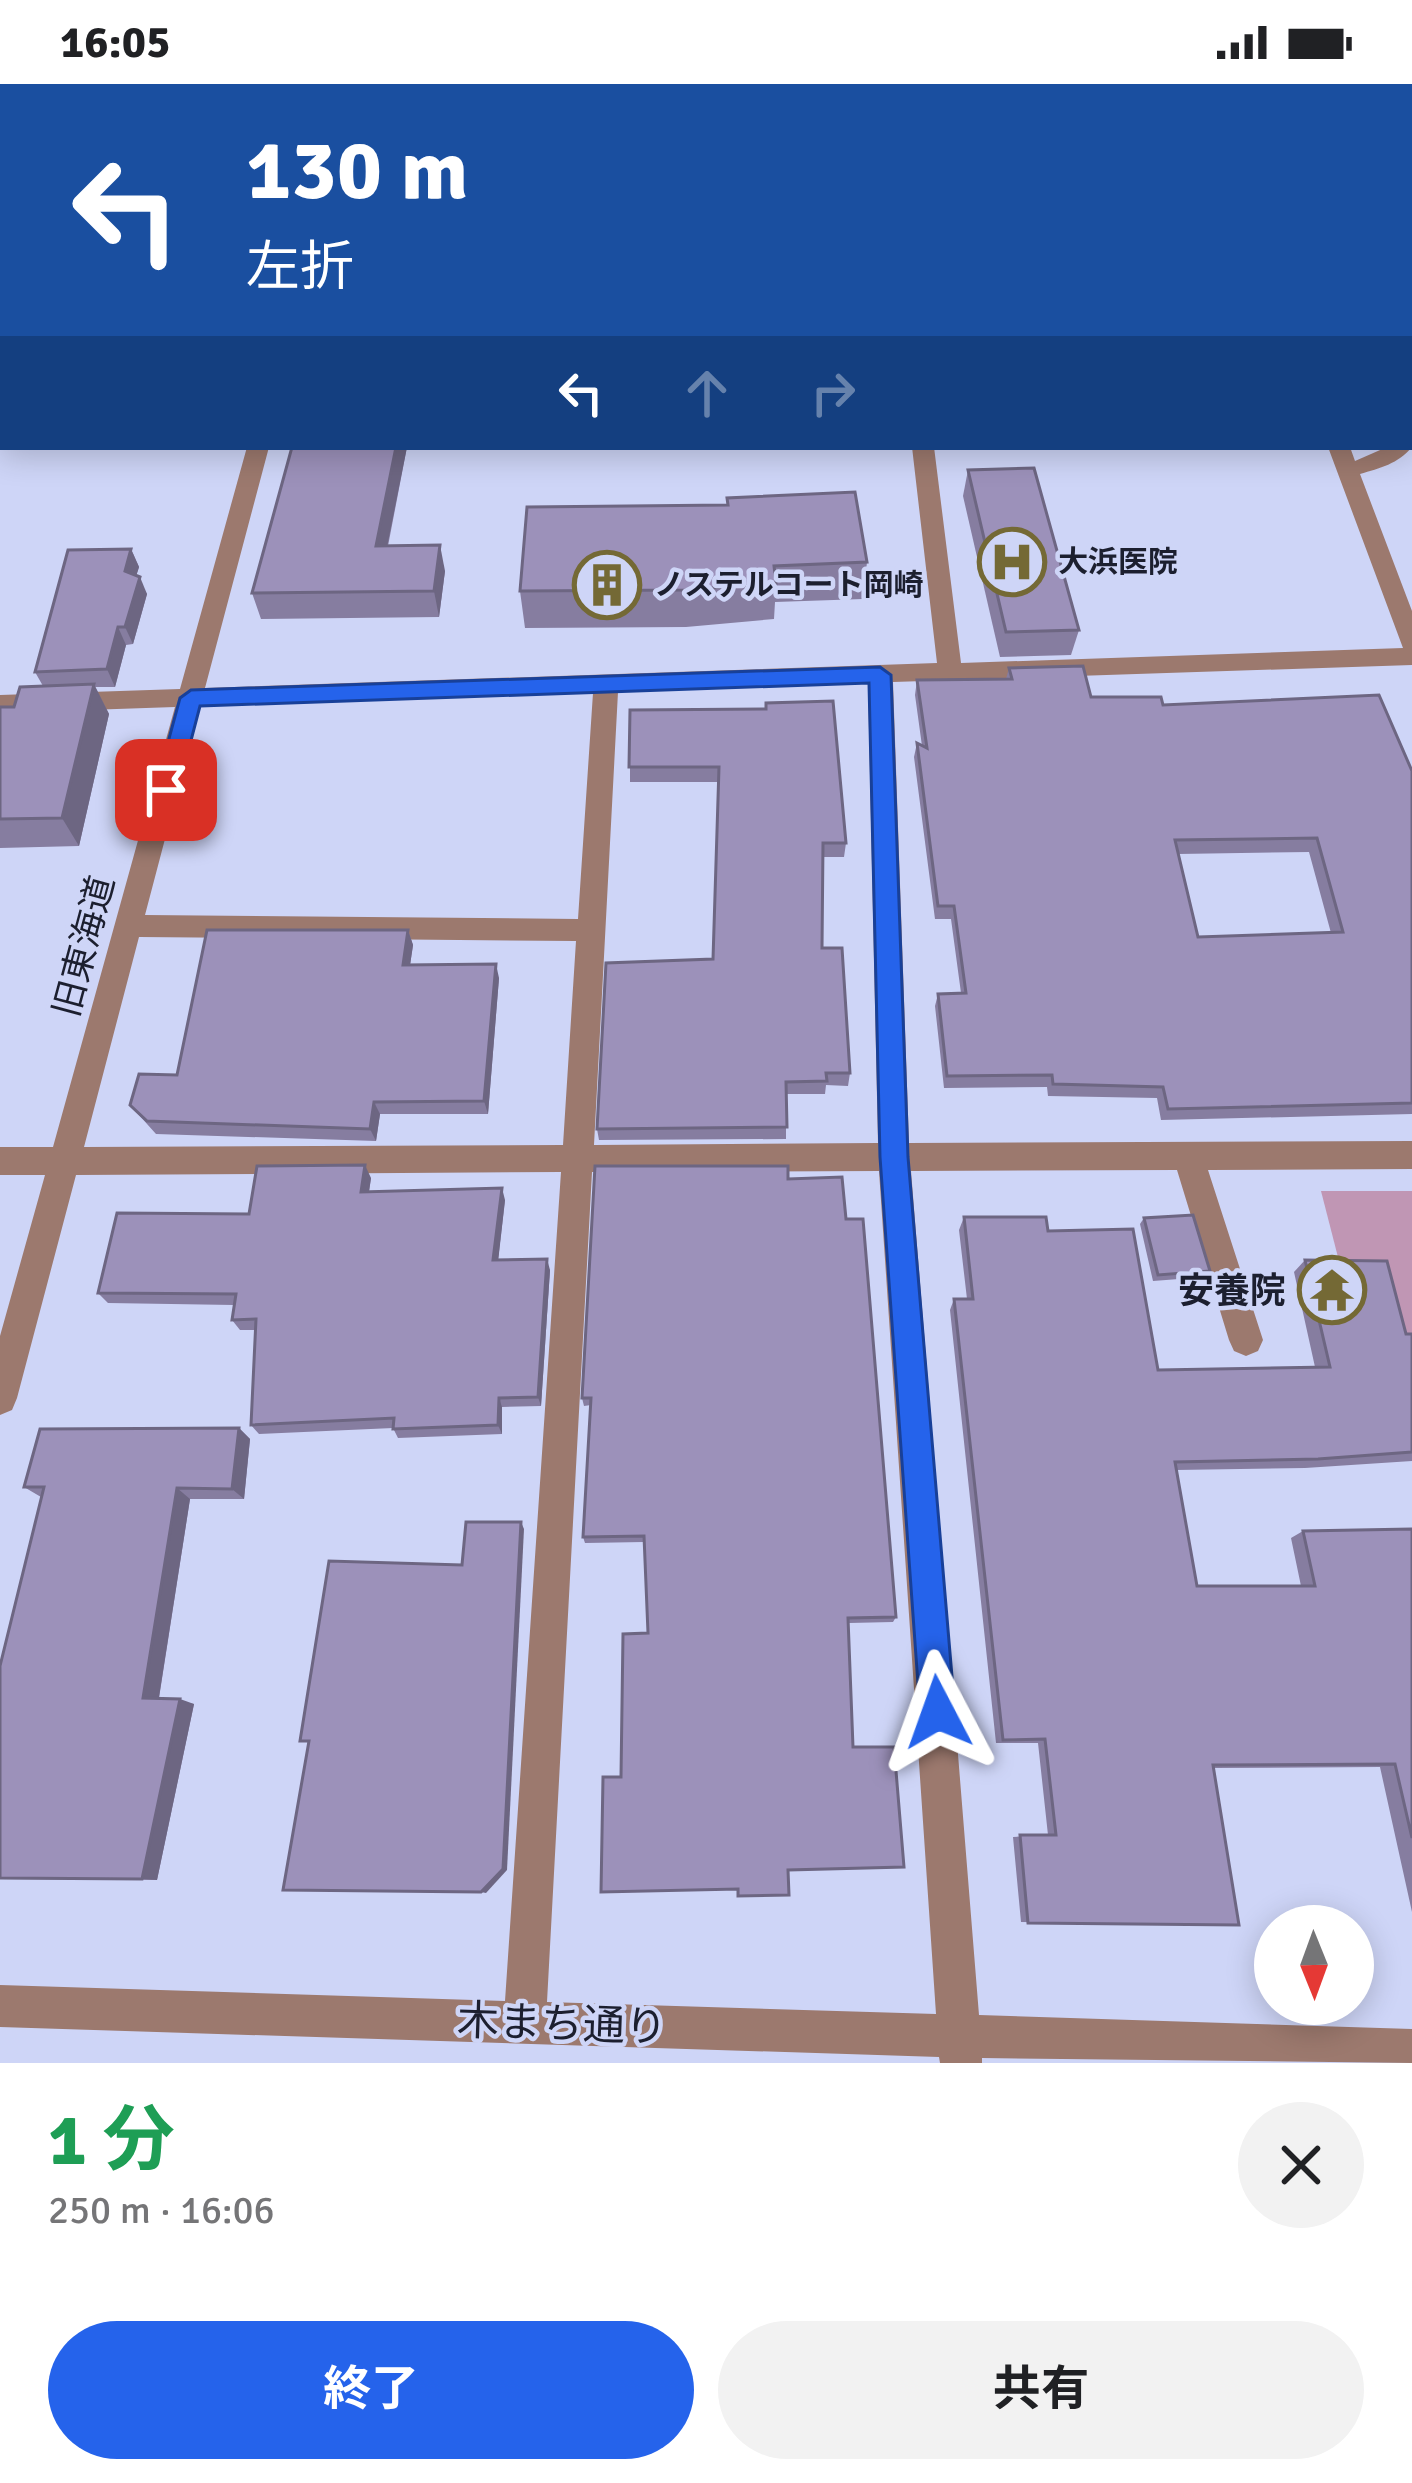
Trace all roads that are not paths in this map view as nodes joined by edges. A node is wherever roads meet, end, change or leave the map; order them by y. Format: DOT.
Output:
graph roads {
  1 [pos="257,450"];
  2 [pos="923,450"];
  3 [pos="1340,450"];
  4 [pos="1397,450"];
  5 [pos="1348,471"];
  6 [pos="1412,643"];
  7 [pos="1412,656"];
  8 [pos="950,672"];
  9 [pos="880,675"];
  10 [pos="606,684"];
  11 [pos="191,698"];
  12 [pos="0,704"];
  13 [pos="129,926"];
  14 [pos="591,930"];
  15 [pos="1412,1155"];
  16 [pos="1188,1156"];
  17 [pos="894,1157"];
  18 [pos="578,1159"];
  19 [pos="65,1160"];
  20 [pos="0,1161"];
  21 [pos="1246,1340"];
  22 [pos="0,1398"];
  23 [pos="0,2006"];
  24 [pos="525,2022"];
  25 [pos="962,2049"];
  26 [pos="1412,2050"];
  1 -- 11 [label="street, 旧東海道"];
  2 -- 8 [label="street"];
  3 -- 5 [label="street"];
  4 -- 5 [label="street"];
  5 -- 6 [label="street"];
  7 -- 8 [label="street"];
  8 -- 9 [label="street"];
  9 -- 10 [label="street"];
  9 -- 17 [label="street"];
  10 -- 11 [label="street"];
  10 -- 14 [label="street"];
  11 -- 12 [label="street"];
  11 -- 13 [label="street, 旧東海道"];
  13 -- 14 [label="street"];
  13 -- 19 [label="street, 旧東海道"];
  14 -- 18 [label="street"];
  15 -- 16 [label="street"];
  16 -- 17 [label="street"];
  16 -- 21 [label="street"];
  17 -- 18 [label="street"];
  17 -- 25 [label="street"];
  18 -- 19 [label="street"];
  18 -- 24 [label="street"];
  19 -- 20 [label="street"];
  19 -- 22 [label="street, 旧東海道"];
  23 -- 24 [label="street, 木まち通り"];
  24 -- 25 [label="street, 木まち通り"];
  25 -- 26 [label="street, 木まち通り"];
}
